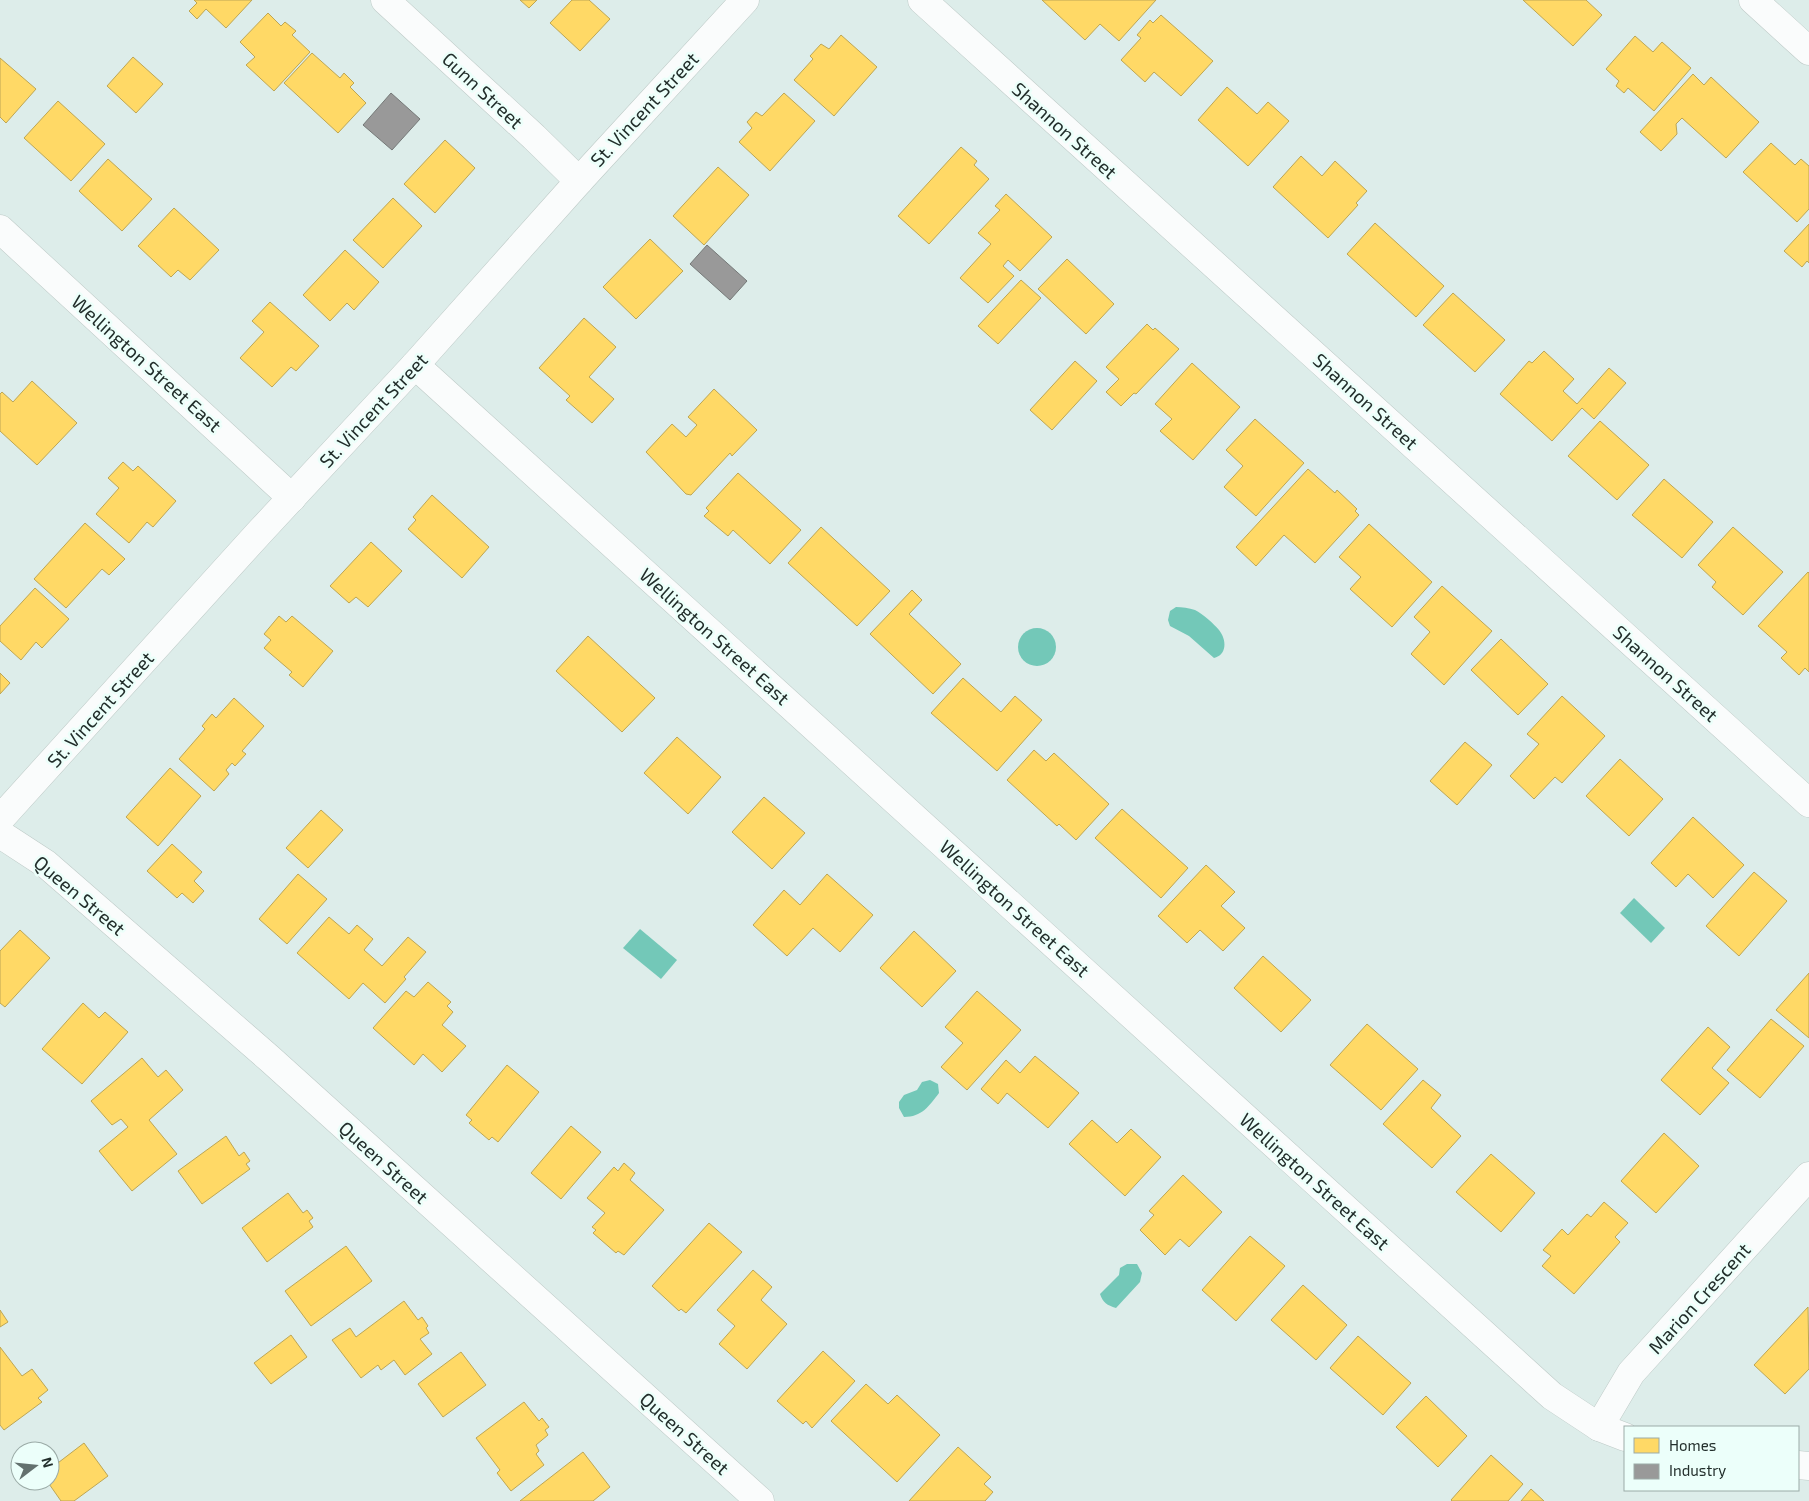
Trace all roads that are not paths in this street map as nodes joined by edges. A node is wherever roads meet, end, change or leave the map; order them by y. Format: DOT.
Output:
graph roads {
  1 [pos="385,0"];
  2 [pos="745,0"];
  3 [pos="922,0"];
  4 [pos="1753,0"];
  5 [pos="1809,51"];
  6 [pos="579,181"];
  7 [pos="0,229"];
  8 [pos="415,365"];
  9 [pos="292,498"];
  10 [pos="1809,803"];
  11 [pos="0,819"];
  12 [pos="0,834"];
  13 [pos="1809,1176"];
  14 [pos="1599,1427"];
  15 [pos="1624,1437"];
  16 [pos="760,1501"];
  1 -- 6 [label="street, Gunn Street"];
  2 -- 6 [label="street, St. Vincent Street"];
  3 -- 10 [label="street, Shannon Street"];
  4 -- 5 [label="street"];
  6 -- 8 [label="street, St. Vincent Street"];
  7 -- 9 [label="street, Wellington Street East"];
  8 -- 9 [label="street, St. Vincent Street"];
  8 -- 14 [label="street, Wellington Street East"];
  9 -- 11 [label="street, St. Vincent Street"];
  12 -- 16 [label="street, Queen Street"];
  13 -- 14 [label="street, Marion Crescent"];
  14 -- 15 [label="street, Wellington Street East"];
}
